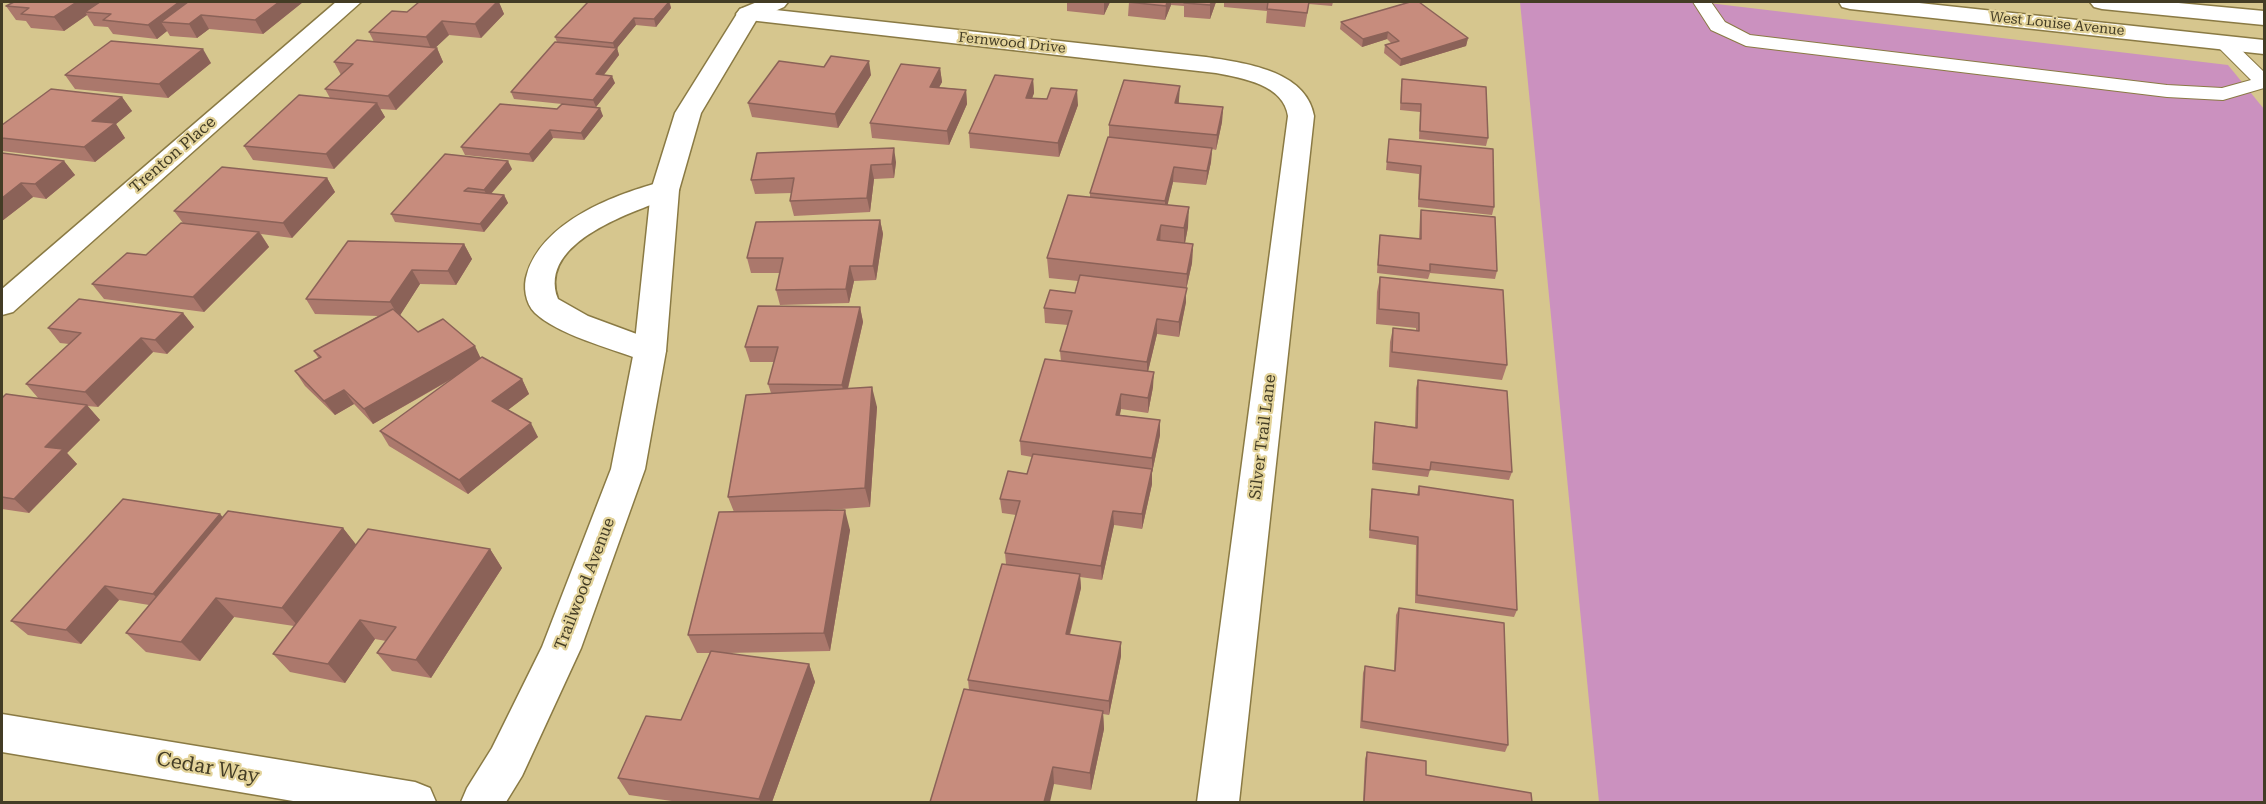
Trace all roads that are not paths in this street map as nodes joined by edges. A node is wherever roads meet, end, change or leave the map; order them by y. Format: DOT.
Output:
graph roads {
  1 [pos="1702,2"];
  2 [pos="1850,2"];
  3 [pos="2102,2"];
  4 [pos="347,4"];
  5 [pos="756,6"];
  6 [pos="2265,18"];
  7 [pos="2222,42"];
  8 [pos="2265,47"];
  9 [pos="1275,82"];
  10 [pos="2264,82"];
  11 [pos="665,190"];
  12 [pos="2,305"];
  13 [pos="650,351"];
  14 [pos="2,733"];
  15 [pos="415,802"];
  16 [pos="482,802"];
  17 [pos="1218,802"];
  1 -- 10 [label="lane"];
  2 -- 7 [label="street, West Louise Avenue"];
  3 -- 6 [label="street, West Louise Avenue"];
  4 -- 12 [label="street, Trenton Place"];
  5 -- 9 [label="street, Fernwood Drive"];
  5 -- 11 [label="street, Trailwood Avenue"];
  7 -- 8 [label="street, West Louise Avenue"];
  7 -- 10 [label="lane"];
  9 -- 17 [label="street, Silver Trail Lane"];
  11 -- 13 [label="street, Trailwood Avenue"];
  11 -- 13 [label="street"];
  13 -- 16 [label="street, Trailwood Avenue"];
  14 -- 15 [label="street, Cedar Way"];
}
